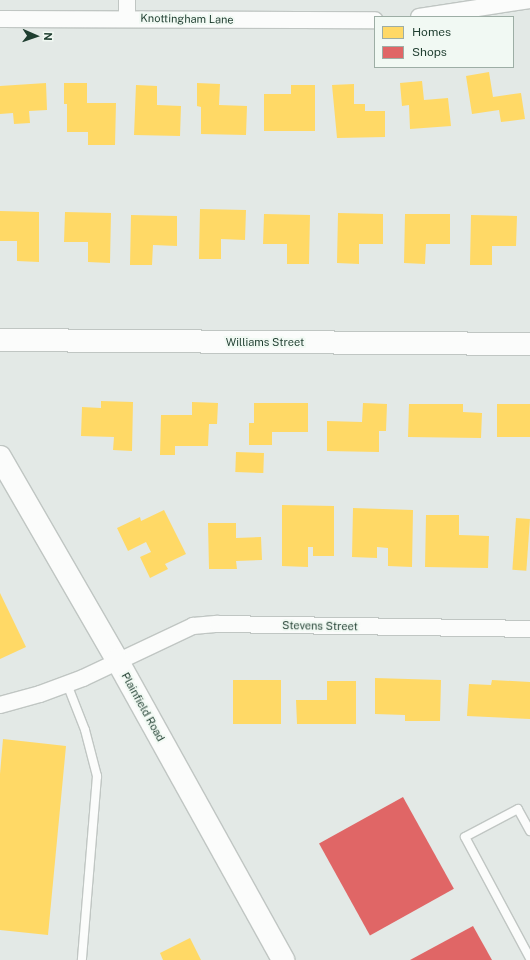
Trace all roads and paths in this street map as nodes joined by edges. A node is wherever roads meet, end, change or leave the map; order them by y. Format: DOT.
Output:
graph roads {
  1 [pos="127,0"];
  2 [pos="530,0"];
  3 [pos="427,16"];
  4 [pos="0,19"];
  5 [pos="127,19"];
  6 [pos="374,20"];
  7 [pos="0,340"];
  8 [pos="530,344"];
  9 [pos="0,457"];
  10 [pos="530,629"];
  11 [pos="117,660"];
  12 [pos="67,684"];
  13 [pos="0,705"];
  14 [pos="530,831"];
  15 [pos="530,958"];
  16 [pos="82,960"];
  17 [pos="283,960"];
  1 -- 5 [label="street"];
  2 -- 3 [label="street"];
  4 -- 5 [label="street, Knottingham Lane"];
  5 -- 6 [label="street, Knottingham Lane"];
  7 -- 8 [label="main road, Williams Street"];
  9 -- 11 [label="main road, Plainfield Road"];
  10 -- 11 [label="street, Stevens Street"];
  11 -- 12 [label="street, Stevens Street"];
  11 -- 17 [label="main road, Plainfield Road"];
  12 -- 13 [label="street, Stevens Street"];
  12 -- 16 [label="lane"];
  14 -- 15 [label="lane"];
}
